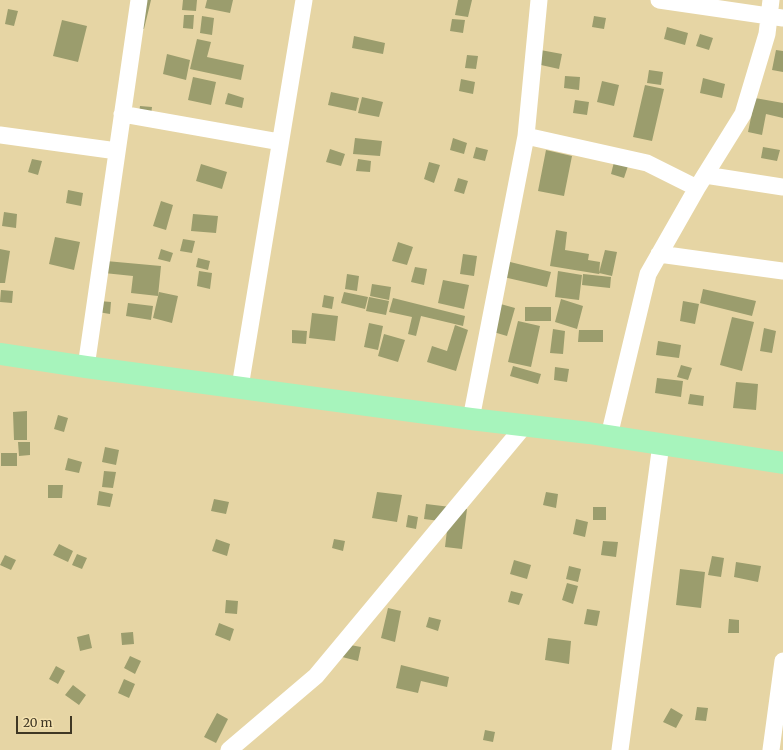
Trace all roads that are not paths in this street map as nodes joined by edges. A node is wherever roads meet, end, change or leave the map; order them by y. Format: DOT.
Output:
graph roads {
  1 [pos="139,0"];
  2 [pos="304,0"];
  3 [pos="539,0"];
  4 [pos="659,0"];
  5 [pos="679,2"];
  6 [pos="774,12"];
  7 [pos="122,114"];
  8 [pos="0,135"];
  9 [pos="526,136"];
  10 [pos="280,142"];
  11 [pos="117,151"];
  12 [pos="701,182"];
  13 [pos="783,187"];
  14 [pos="659,254"];
  15 [pos="783,271"];
  16 [pos="0,354"];
  17 [pos="86,367"];
  18 [pos="240,387"];
  19 [pos="471,419"];
  20 [pos="525,425"];
  21 [pos="609,436"];
  22 [pos="661,444"];
  23 [pos="783,463"];
  24 [pos="783,661"];
  25 [pos="229,750"];
  26 [pos="620,750"];
  27 [pos="771,750"];
  1 -- 7 [label="street"];
  2 -- 10 [label="street"];
  3 -- 9 [label="street"];
  4 -- 5 [label="street"];
  5 -- 6 [label="street"];
  6 -- 12 [label="street"];
  7 -- 10 [label="street"];
  7 -- 11 [label="street"];
  8 -- 11 [label="street"];
  9 -- 12 [label="street"];
  9 -- 19 [label="street"];
  10 -- 18 [label="street"];
  11 -- 17 [label="street"];
  12 -- 13 [label="street"];
  12 -- 14 [label="street"];
  14 -- 15 [label="street"];
  14 -- 21 [label="street"];
  16 -- 17 [label="main road"];
  17 -- 18 [label="main road"];
  18 -- 19 [label="main road"];
  19 -- 20 [label="main road"];
  20 -- 21 [label="main road"];
  20 -- 25 [label="street"];
  21 -- 22 [label="main road"];
  22 -- 23 [label="main road"];
  22 -- 26 [label="street"];
  24 -- 27 [label="street"];
}
